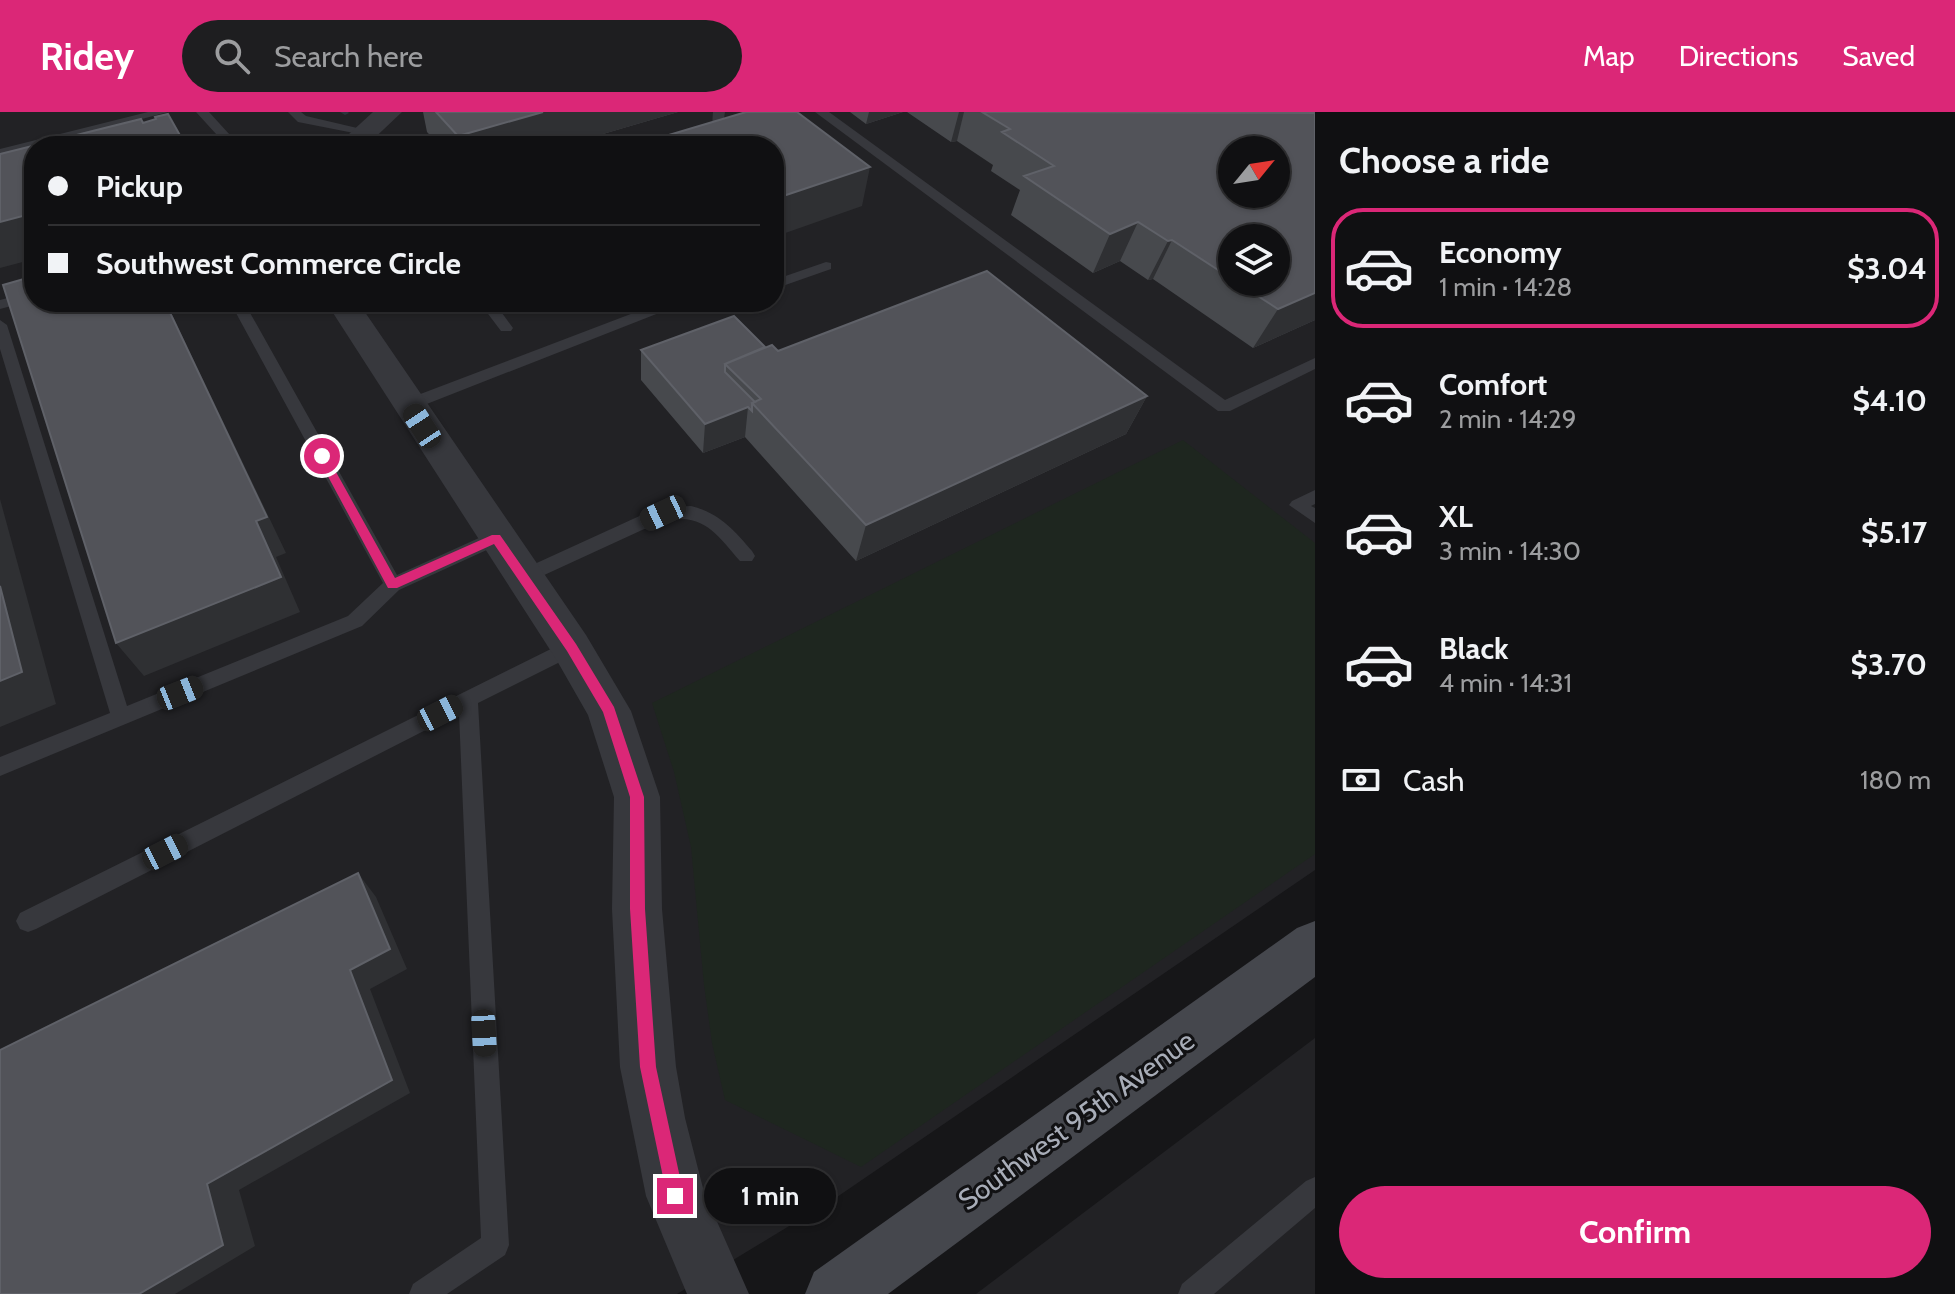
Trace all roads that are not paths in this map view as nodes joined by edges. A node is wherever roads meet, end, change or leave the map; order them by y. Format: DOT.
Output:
graph roads {
  1 [pos="162,112"];
  2 [pos="202,112"];
  3 [pos="294,112"];
  4 [pos="389,112"];
  5 [pos="719,112"];
  6 [pos="821,112"];
  7 [pos="67,136"];
  8 [pos="225,136"];
  9 [pos="349,136"];
  10 [pos="361,136"];
  11 [pos="691,136"];
  12 [pos="24,147"];
  13 [pos="0,153"];
  14 [pos="826,266"];
  15 [pos="784,281"];
  16 [pos="24,298"];
  17 [pos="0,305"];
  18 [pos="243,312"];
  19 [pos="348,312"];
  20 [pos="494,312"];
  21 [pos="649,312"];
  22 [pos="0,325"];
  23 [pos="506,328"];
  24 [pos="1315,363"];
  25 [pos="408,405"];
  26 [pos="1315,496"];
  27 [pos="1315,517"];
  28 [pos="496,538"];
  29 [pos="746,556"];
  30 [pos="523,577"];
  31 [pos="393,585"];
  32 [pos="571,647"];
  33 [pos="468,699"];
  34 [pos="121,717"];
  35 [pos="0,767"];
  36 [pos="28,921"];
  37 [pos="1315,946"];
  38 [pos="1315,1190"];
  39 [pos="423,1294"];
  40 [pos="718,1294"];
  41 [pos="836,1294"];
  42 [pos="1192,1294"];
  1 -- 7 [label="lane"];
  2 -- 8 [label="lane"];
  3 -- 9 [label="lane"];
  4 -- 10 [label="street"];
  5 -- 11 [label="lane"];
  6 -- 24 [label="lane"];
  12 -- 13 [label="lane"];
  14 -- 15 [label="lane"];
  16 -- 17 [label="lane"];
  18 -- 31 [label="lane"];
  19 -- 25 [label="street"];
  20 -- 23 [label="lane"];
  21 -- 25 [label="lane"];
  22 -- 34 [label="lane"];
  25 -- 28 [label="street"];
  26 -- 27 [label="lane"];
  28 -- 30 [label="street"];
  28 -- 31 [label="lane"];
  29 -- 30 [label="lane"];
  30 -- 32 [label="street"];
  31 -- 34 [label="lane"];
  32 -- 33 [label="lane"];
  32 -- 40 [label="street"];
  33 -- 36 [label="lane"];
  33 -- 39 [label="lane"];
  34 -- 35 [label="lane"];
  37 -- 41 [label="main road, Southwest 95th Avenue"];
  38 -- 42 [label="lane"];
}
